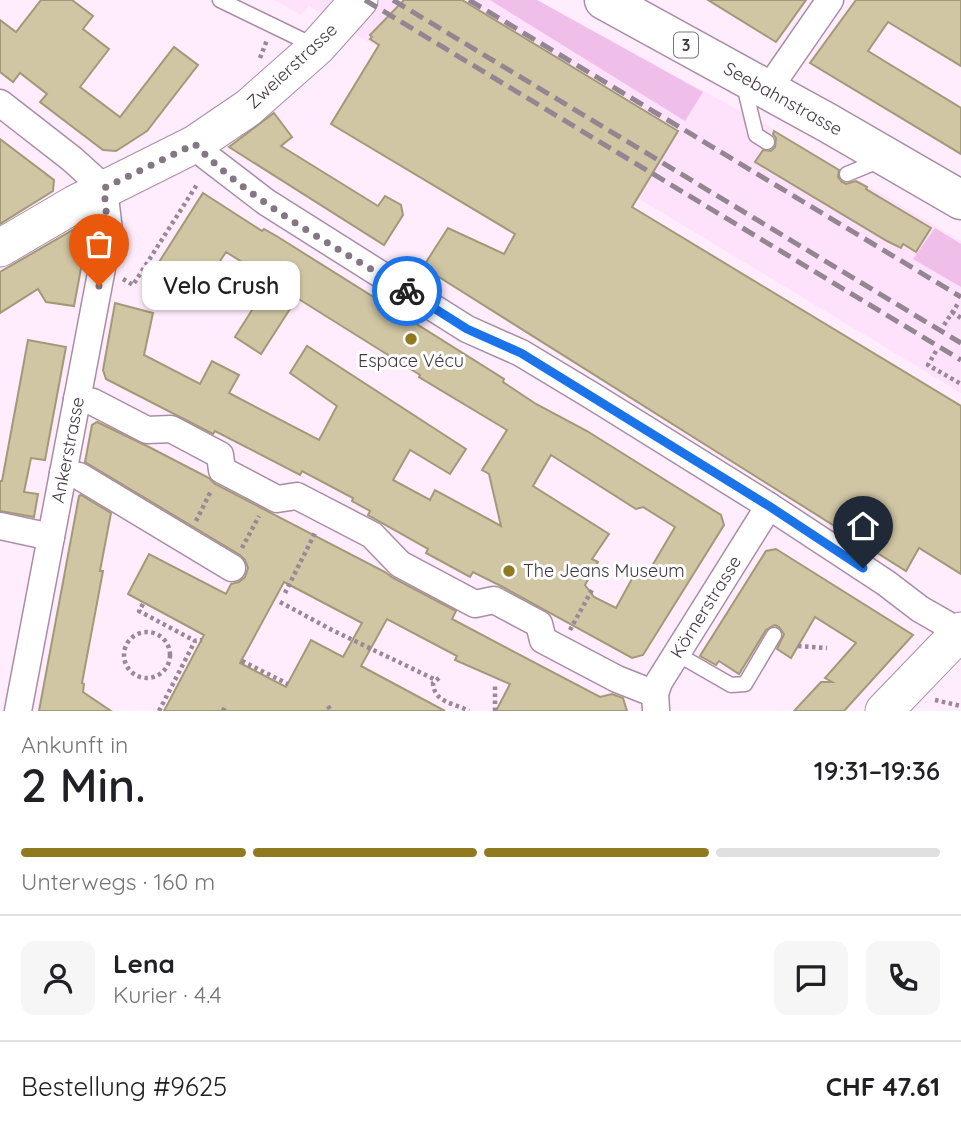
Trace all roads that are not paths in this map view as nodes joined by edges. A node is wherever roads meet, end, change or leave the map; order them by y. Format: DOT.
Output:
graph roads {
  1 [pos="220,0"];
  2 [pos="604,0"];
  3 [pos="830,0"];
  4 [pos="338,24"];
  5 [pos="755,84"];
  6 [pos="0,103"];
  7 [pos="767,142"];
  8 [pos="195,144"];
  9 [pos="887,157"];
  10 [pos="847,174"];
  11 [pos="104,188"];
  12 [pos="961,200"];
  13 [pos="0,248"];
  14 [pos="78,399"];
  15 [pos="63,473"];
  16 [pos="769,506"];
  17 [pos="0,526"];
  18 [pos="51,537"];
  19 [pos="232,568"];
  20 [pos="960,632"];
  21 [pos="774,635"];
  22 [pos="677,654"];
  23 [pos="656,702"];
  24 [pos="18,711"];
  25 [pos="884,711"];
  1 -- 4 [label="lane"];
  2 -- 5 [label="main road, Seebahnstrasse / 3"];
  3 -- 5 [label="street"];
  4 -- 8 [label="street, Zweierstrasse"];
  5 -- 7 [label="lane"];
  5 -- 9 [label="main road, Seebahnstrasse / 3"];
  6 -- 11 [label="street"];
  8 -- 11 [label="street, Zweierstrasse"];
  8 -- 16 [label="street"];
  9 -- 10 [label="lane"];
  9 -- 12 [label="main road, Seebahnstrasse / 3"];
  11 -- 13 [label="street, Zweierstrasse"];
  11 -- 14 [label="street, Ankerstrasse"];
  14 -- 15 [label="street, Ankerstrasse"];
  14 -- 23 [label="street"];
  15 -- 18 [label="street, Ankerstrasse"];
  15 -- 19 [label="street"];
  16 -- 20 [label="street"];
  16 -- 22 [label="street, Körnerstrasse"];
  17 -- 18 [label="street"];
  18 -- 24 [label="street, Ankerstrasse"];
  20 -- 25 [label="street"];
  21 -- 22 [label="lane"];
  22 -- 23 [label="street, Körnerstrasse"];
}
